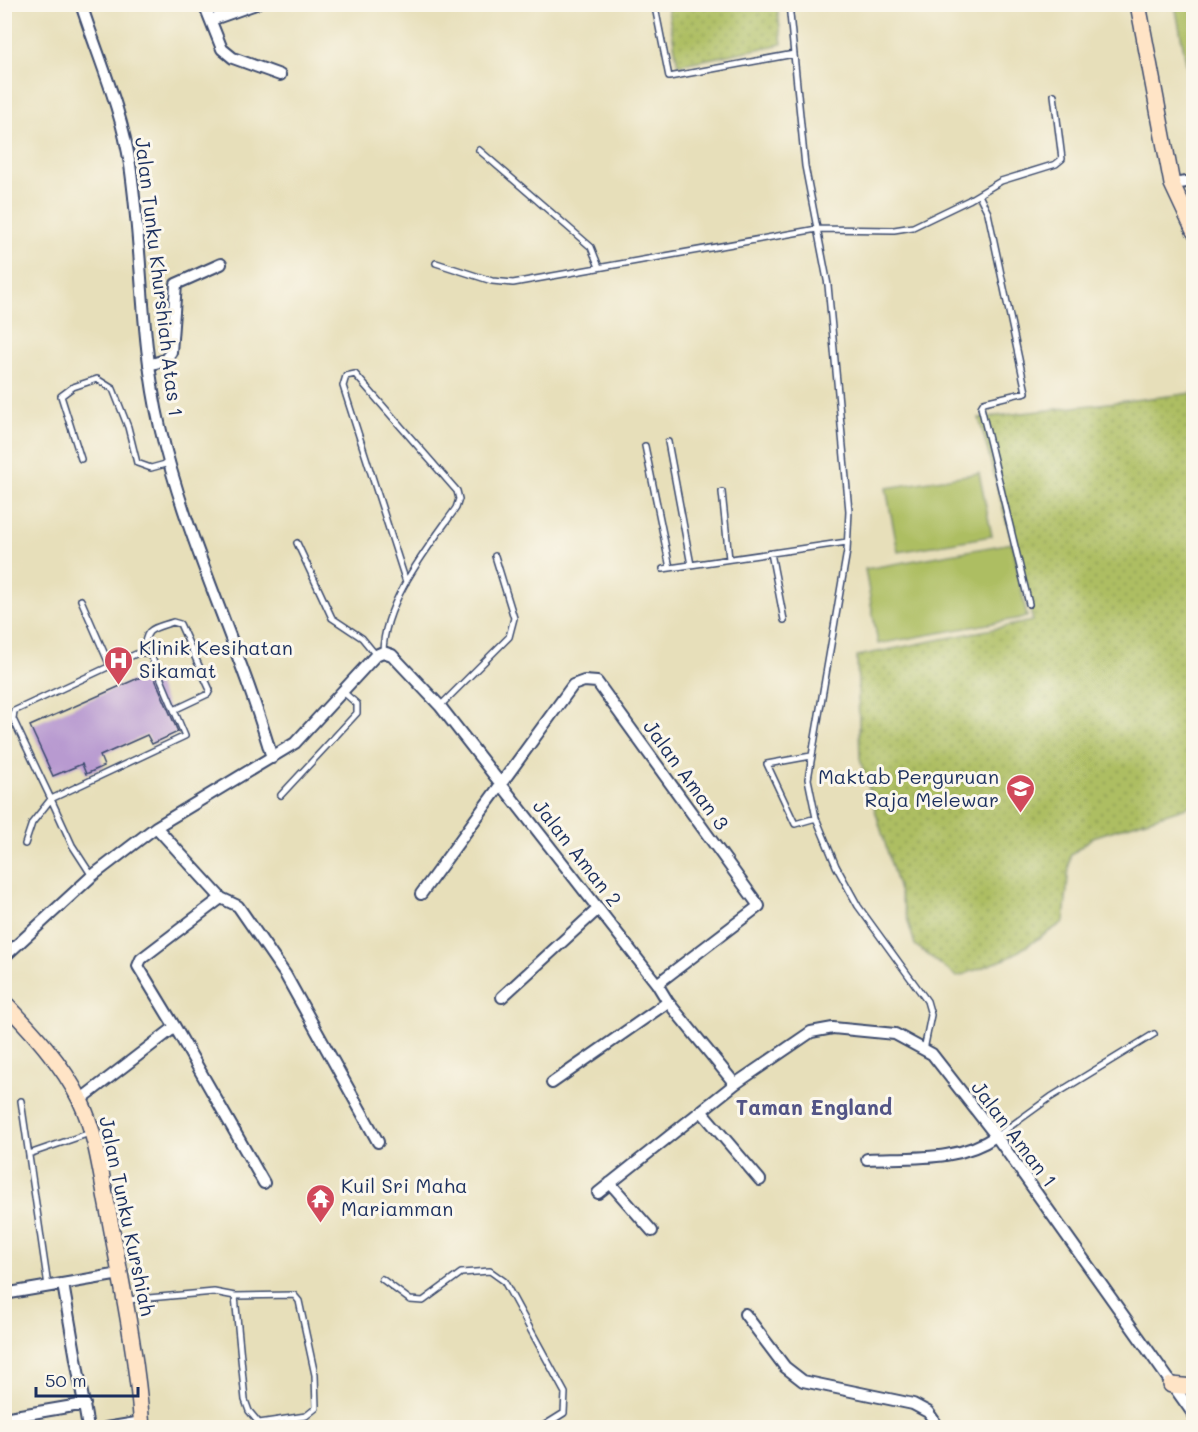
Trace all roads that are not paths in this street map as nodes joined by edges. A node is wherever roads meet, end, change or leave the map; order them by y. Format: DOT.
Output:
graph roads {
  1 [pos="81,4"];
  2 [pos="204,4"];
  3 [pos="256,4"];
  4 [pos="789,4"];
  5 [pos="1138,4"];
  6 [pos="656,12"];
  7 [pos="211,20"];
  8 [pos="794,54"];
  9 [pos="280,75"];
  10 [pos="1054,95"];
  11 [pos="479,150"];
  12 [pos="1194,181"];
  13 [pos="1172,184"];
  14 [pos="979,195"];
  15 [pos="817,229"];
  16 [pos="1194,231"];
  17 [pos="436,263"];
  18 [pos="220,264"];
  19 [pos="599,267"];
  20 [pos="149,365"];
  21 [pos="668,442"];
  22 [pos="645,446"];
  23 [pos="81,459"];
  24 [pos="169,463"];
  25 [pos="722,492"];
  26 [pos="848,542"];
  27 [pos="297,543"];
  28 [pos="771,553"];
  29 [pos="495,556"];
  30 [pos="729,559"];
  31 [pos="691,564"];
  32 [pos="670,568"];
  33 [pos="663,569"];
  34 [pos="406,582"];
  35 [pos="81,600"];
  36 [pos="1029,604"];
  37 [pos="784,620"];
  38 [pos="144,652"];
  39 [pos="380,653"];
  40 [pos="110,666"];
  41 [pos="342,691"];
  42 [pos="440,706"];
  43 [pos="174,710"];
  44 [pos="811,756"];
  45 [pos="272,758"];
  46 [pos="499,785"];
  47 [pos="281,795"];
  48 [pos="51,799"];
  49 [pos="816,818"];
  50 [pos="156,828"];
  51 [pos="25,844"];
  52 [pos="92,876"];
  53 [pos="421,894"];
  54 [pos="221,898"];
  55 [pos="598,909"];
  56 [pos="4,957"];
  57 [pos="657,984"];
  58 [pos="502,997"];
  59 [pos="4,1002"];
  60 [pos="668,1002"];
  61 [pos="175,1027"];
  62 [pos="1154,1034"];
  63 [pos="924,1050"];
  64 [pos="552,1083"];
  65 [pos="735,1084"];
  66 [pos="80,1100"];
  67 [pos="21,1101"];
  68 [pos="702,1112"];
  69 [pos="92,1132"];
  70 [pos="996,1136"];
  71 [pos="378,1142"];
  72 [pos="29,1154"];
  73 [pos="867,1159"];
  74 [pos="760,1180"];
  75 [pos="264,1183"];
  76 [pos="610,1183"];
  77 [pos="598,1193"];
  78 [pos="652,1231"];
  79 [pos="120,1274"];
  80 [pos="382,1279"];
  81 [pos="63,1284"];
  82 [pos="48,1286"];
  83 [pos="4,1294"];
  84 [pos="235,1296"];
  85 [pos="125,1300"];
  86 [pos="745,1314"];
  87 [pos="1171,1385"];
  88 [pos="1194,1387"];
  89 [pos="85,1404"];
  90 [pos="1194,1415"];
  91 [pos="9,1417"];
  92 [pos="142,1425"];
  93 [pos="88,1428"];
  94 [pos="106,1428"];
  95 [pos="540,1428"];
  96 [pos="939,1428"];
  1 -- 20 [label="street, Jalan Tunku Khurshiah Atas 1"];
  2 -- 7 [label="street"];
  3 -- 7 [label="street"];
  4 -- 8 [label="lane"];
  5 -- 13 [label="main road"];
  6 -- 8 [label="lane"];
  7 -- 9 [label="street"];
  8 -- 15 [label="lane"];
  10 -- 14 [label="lane"];
  11 -- 19 [label="lane"];
  12 -- 13 [label="street"];
  13 -- 16 [label="main road"];
  14 -- 15 [label="lane"];
  14 -- 36 [label="lane"];
  15 -- 19 [label="lane"];
  15 -- 26 [label="lane"];
  17 -- 19 [label="lane"];
  18 -- 20 [label="street"];
  20 -- 24 [label="street, Jalan Tunku Khurshiah Atas 1"];
  21 -- 31 [label="lane"];
  22 -- 32 [label="lane"];
  23 -- 24 [label="lane"];
  24 -- 45 [label="street, Jalan Tunku Khurshiah Atas 1"];
  25 -- 30 [label="lane"];
  26 -- 28 [label="lane"];
  26 -- 44 [label="lane"];
  27 -- 39 [label="lane"];
  28 -- 30 [label="lane"];
  28 -- 37 [label="lane"];
  29 -- 42 [label="lane"];
  30 -- 31 [label="lane"];
  31 -- 32 [label="lane"];
  32 -- 33 [label="lane"];
  34 -- 34 [label="lane"];
  34 -- 39 [label="lane"];
  35 -- 40 [label="lane"];
  38 -- 40 [label="lane"];
  38 -- 43 [label="lane"];
  38 -- 43 [label="lane"];
  39 -- 41 [label="street"];
  39 -- 42 [label="street, Jalan Aman 2"];
  40 -- 48 [label="lane"];
  41 -- 45 [label="street"];
  41 -- 47 [label="lane"];
  42 -- 46 [label="street, Jalan Aman 2"];
  43 -- 48 [label="lane"];
  44 -- 49 [label="lane"];
  44 -- 49 [label="lane"];
  45 -- 50 [label="street"];
  46 -- 53 [label="street"];
  46 -- 55 [label="street, Jalan Aman 2"];
  46 -- 57 [label="street, Jalan Aman 3"];
  48 -- 51 [label="lane"];
  48 -- 52 [label="lane"];
  49 -- 63 [label="lane"];
  50 -- 52 [label="street"];
  50 -- 54 [label="street"];
  52 -- 56 [label="street"];
  54 -- 61 [label="street"];
  54 -- 71 [label="street"];
  55 -- 57 [label="street, Jalan Aman 2"];
  55 -- 58 [label="street"];
  57 -- 60 [label="street, Jalan Aman 2"];
  59 -- 66 [label="main road, Jalan Tunku Kurshiah"];
  60 -- 64 [label="street"];
  60 -- 65 [label="street, Jalan Aman 2"];
  61 -- 66 [label="street"];
  61 -- 75 [label="street"];
  62 -- 70 [label="lane"];
  63 -- 65 [label="street, Jalan Aman 1"];
  63 -- 70 [label="street, Jalan Aman 1"];
  65 -- 68 [label="street, Jalan Aman 1"];
  66 -- 69 [label="main road, Jalan Tunku Kurshiah"];
  67 -- 72 [label="lane"];
  68 -- 74 [label="street"];
  68 -- 76 [label="street, Jalan Aman 1"];
  69 -- 72 [label="lane"];
  69 -- 79 [label="main road, Jalan Tunku Kurshiah"];
  70 -- 73 [label="street"];
  70 -- 87 [label="street, Jalan Aman 1"];
  72 -- 82 [label="lane"];
  76 -- 77 [label="street, Jalan Aman 1"];
  76 -- 78 [label="street"];
  79 -- 81 [label="street"];
  79 -- 85 [label="main road, Jalan Tunku Kurshiah"];
  80 -- 95 [label="lane"];
  81 -- 82 [label="street"];
  81 -- 89 [label="street"];
  82 -- 83 [label="street"];
  84 -- 84 [label="lane"];
  84 -- 85 [label="lane"];
  85 -- 92 [label="main road, Jalan Tunku Kurshiah"];
  86 -- 96 [label="street"];
  87 -- 88 [label="main road"];
  87 -- 90 [label="street, Jalan Aman 1"];
  89 -- 91 [label="street"];
  89 -- 93 [label="street"];
  92 -- 94 [label="street"];
}
